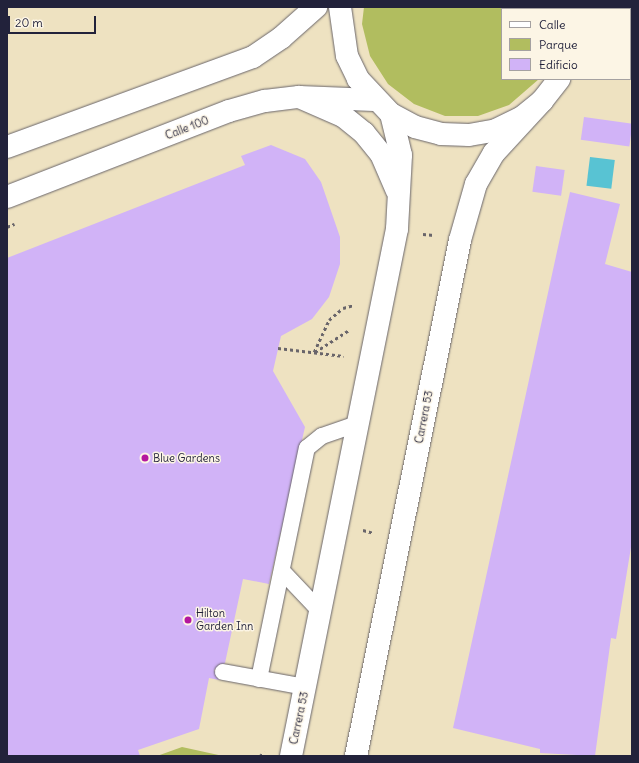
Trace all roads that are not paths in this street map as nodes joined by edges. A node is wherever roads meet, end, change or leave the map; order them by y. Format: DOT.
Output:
graph roads {
  1 [pos="316,7"];
  2 [pos="340,7"];
  3 [pos="557,87"];
  4 [pos="299,97"];
  5 [pos="382,107"];
  6 [pos="7,147"];
  7 [pos="7,197"];
  8 [pos="400,204"];
  9 [pos="359,423"];
  10 [pos="282,571"];
  11 [pos="320,611"];
  12 [pos="223,672"];
  13 [pos="259,679"];
  14 [pos="305,687"];
  15 [pos="291,756"];
  16 [pos="356,756"];
  1 -- 6 [label="main road"];
  2 -- 5 [label="main road, Carrera 53"];
  3 -- 5 [label="main road"];
  3 -- 16 [label="main road, Carrera 53"];
  4 -- 5 [label="main road, Calle 100"];
  4 -- 7 [label="main road, Calle 100"];
  4 -- 8 [label="main road"];
  5 -- 8 [label="main road, Carrera 53"];
  8 -- 9 [label="main road, Carrera 53"];
  9 -- 10 [label="lane"];
  9 -- 11 [label="main road, Carrera 53"];
  10 -- 11 [label="lane"];
  10 -- 13 [label="lane"];
  11 -- 14 [label="main road, Carrera 53"];
  12 -- 13 [label="lane"];
  13 -- 14 [label="lane"];
  14 -- 15 [label="main road, Carrera 53"];
}
